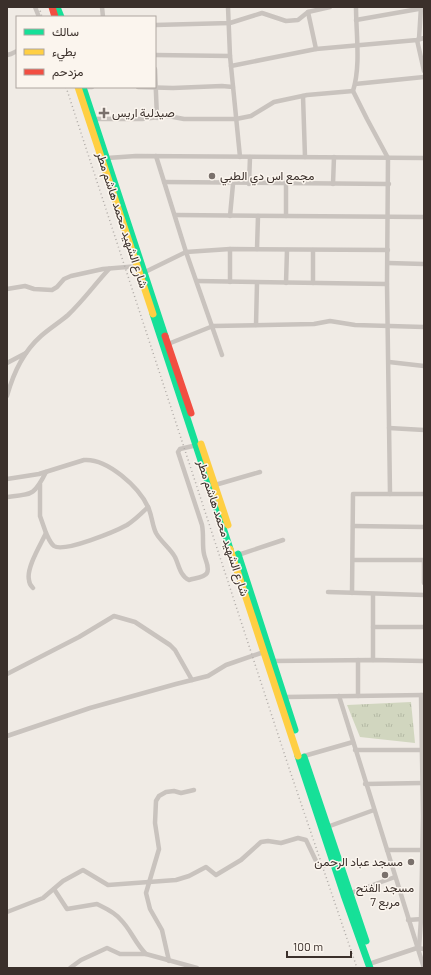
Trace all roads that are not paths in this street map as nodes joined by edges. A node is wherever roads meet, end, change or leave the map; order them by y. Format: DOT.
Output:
graph roads {
  1 [pos="228,7"];
  2 [pos="330,7"];
  3 [pos="356,7"];
  4 [pos="422,8"];
  5 [pos="308,12"];
  6 [pos="356,20"];
  7 [pos="230,23"];
  8 [pos="156,25"];
  9 [pos="420,39"];
  10 [pos="358,46"];
  11 [pos="316,49"];
  12 [pos="156,55"];
  13 [pos="230,56"];
  14 [pos="231,66"];
  15 [pos="424,71"];
  16 [pos="424,77"];
  17 [pos="356,84"];
  18 [pos="233,87"];
  19 [pos="78,88"];
  20 [pos="83,88"];
  21 [pos="155,88"];
  22 [pos="156,88"];
  23 [pos="353,91"];
  24 [pos="303,96"];
  25 [pos="157,118"];
  26 [pos="94,119"];
  27 [pos="236,119"];
  28 [pos="156,156"];
  29 [pos="240,157"];
  30 [pos="250,157"];
  31 [pos="305,157"];
  32 [pos="334,157"];
  33 [pos="107,158"];
  34 [pos="388,158"];
  35 [pos="424,158"];
  36 [pos="164,182"];
  37 [pos="286,183"];
  38 [pos="233,184"];
  39 [pos="249,184"];
  40 [pos="333,184"];
  41 [pos="389,184"];
  42 [pos="174,215"];
  43 [pos="230,216"];
  44 [pos="258,216"];
  45 [pos="286,216"];
  46 [pos="388,217"];
  47 [pos="424,217"];
  48 [pos="230,249"];
  49 [pos="257,249"];
  50 [pos="287,250"];
  51 [pos="313,250"];
  52 [pos="388,250"];
  53 [pos="186,252"];
  54 [pos="388,263"];
  55 [pos="424,264"];
  56 [pos="142,268"];
  57 [pos="109,269"];
  58 [pos="197,281"];
  59 [pos="230,282"];
  60 [pos="257,283"];
  61 [pos="286,283"];
  62 [pos="313,283"];
  63 [pos="387,284"];
  64 [pos="7,289"];
  65 [pos="256,325"];
  66 [pos="213,326"];
  67 [pos="389,326"];
  68 [pos="424,327"];
  69 [pos="168,344"];
  70 [pos="28,352"];
  71 [pos="222,355"];
  72 [pos="389,362"];
  73 [pos="7,363"];
  74 [pos="424,366"];
  75 [pos="7,396"];
  76 [pos="388,428"];
  77 [pos="424,430"];
  78 [pos="197,445"];
  79 [pos="46,472"];
  80 [pos="260,472"];
  81 [pos="7,479"];
  82 [pos="40,484"];
  83 [pos="215,485"];
  84 [pos="390,494"];
  85 [pos="424,494"];
  86 [pos="7,497"];
  87 [pos="148,506"];
  88 [pos="353,526"];
  89 [pos="424,527"];
  90 [pos="46,533"];
  91 [pos="283,540"];
  92 [pos="238,555"];
  93 [pos="353,560"];
  94 [pos="424,560"];
  95 [pos="424,583"];
  96 [pos="33,588"];
  97 [pos="328,592"];
  98 [pos="352,593"];
  99 [pos="373,594"];
  100 [pos="424,595"];
  101 [pos="373,626"];
  102 [pos="424,627"];
  103 [pos="264,652"];
  104 [pos="358,660"];
  105 [pos="373,660"];
  106 [pos="272,661"];
  107 [pos="424,661"];
  108 [pos="7,674"];
  109 [pos="192,680"];
  110 [pos="422,695"];
  111 [pos="339,696"];
  112 [pos="358,696"];
  113 [pos="285,697"];
  114 [pos="7,736"];
  115 [pos="353,742"];
  116 [pos="355,750"];
  117 [pos="423,750"];
  118 [pos="304,756"];
  119 [pos="422,783"];
  120 [pos="365,784"];
  121 [pos="194,790"];
  122 [pos="374,810"];
  123 [pos="423,816"];
  124 [pos="327,827"];
  125 [pos="387,850"];
  126 [pos="423,850"];
  127 [pos="334,862"];
  128 [pos="395,877"];
  129 [pos="150,882"];
  130 [pos="54,889"];
  131 [pos="347,894"];
  132 [pos="7,912"];
  133 [pos="423,919"];
  134 [pos="408,920"];
  135 [pos="420,948"];
  136 [pos="146,954"];
  137 [pos="169,961"];
  138 [pos="372,966"];
  139 [pos="70,968"];
  140 [pos="197,968"];
  141 [pos="424,968"];
  1 -- 7 [label="street"];
  2 -- 5 [label="street"];
  3 -- 6 [label="street"];
  4 -- 6 [label="street"];
  4 -- 9 [label="street"];
  5 -- 7 [label="street"];
  5 -- 11 [label="street"];
  6 -- 10 [label="street"];
  7 -- 8 [label="street"];
  7 -- 13 [label="street"];
  9 -- 10 [label="street"];
  9 -- 15 [label="street"];
  10 -- 11 [label="street"];
  10 -- 17 [label="street"];
  11 -- 14 [label="street"];
  12 -- 13 [label="street"];
  13 -- 14 [label="street"];
  14 -- 18 [label="street"];
  16 -- 17 [label="street"];
  17 -- 23 [label="street"];
  18 -- 22 [label="street"];
  18 -- 27 [label="street"];
  19 -- 56 [label="main road, شارع الشهيد محمد هاشم مطر"];
  20 -- 26 [label="main road, شارع الشهيد محمد هاشم مطر"];
  21 -- 25 [label="street"];
  23 -- 24 [label="street"];
  23 -- 34 [label="street"];
  24 -- 27 [label="street"];
  24 -- 31 [label="street"];
  25 -- 26 [label="street"];
  25 -- 27 [label="street"];
  26 -- 33 [label="main road, شارع الشهيد محمد هاشم مطر"];
  27 -- 29 [label="street"];
  28 -- 29 [label="street"];
  28 -- 33 [label="street"];
  28 -- 36 [label="street"];
  29 -- 30 [label="street"];
  30 -- 31 [label="street"];
  30 -- 39 [label="street"];
  31 -- 32 [label="street"];
  32 -- 34 [label="street"];
  32 -- 40 [label="street"];
  33 -- 56 [label="main road, شارع الشهيد محمد هاشم مطر"];
  34 -- 35 [label="street"];
  34 -- 41 [label="street"];
  36 -- 38 [label="street"];
  36 -- 42 [label="street"];
  37 -- 39 [label="street"];
  37 -- 40 [label="street"];
  37 -- 45 [label="street"];
  38 -- 39 [label="street"];
  38 -- 43 [label="street"];
  40 -- 41 [label="street"];
  41 -- 46 [label="street"];
  42 -- 43 [label="street"];
  42 -- 53 [label="street"];
  43 -- 44 [label="street"];
  44 -- 45 [label="street"];
  44 -- 49 [label="street"];
  45 -- 46 [label="street"];
  46 -- 47 [label="street"];
  46 -- 52 [label="street"];
  48 -- 49 [label="street"];
  48 -- 53 [label="street"];
  48 -- 59 [label="street"];
  49 -- 50 [label="street"];
  50 -- 51 [label="street"];
  50 -- 61 [label="street"];
  51 -- 52 [label="street"];
  51 -- 62 [label="street"];
  52 -- 54 [label="street"];
  53 -- 56 [label="street"];
  53 -- 58 [label="street"];
  54 -- 55 [label="street"];
  54 -- 63 [label="street"];
  56 -- 57 [label="street"];
  56 -- 69 [label="main road, شارع الشهيد محمد هاشم مطر"];
  56 -- 78 [label="main road, شارع الشهيد محمد هاشم مطر"];
  57 -- 64 [label="street"];
  57 -- 70 [label="street"];
  58 -- 59 [label="street"];
  58 -- 66 [label="street"];
  59 -- 60 [label="street"];
  60 -- 61 [label="street"];
  60 -- 65 [label="street"];
  61 -- 62 [label="street"];
  62 -- 63 [label="street"];
  63 -- 67 [label="street"];
  65 -- 66 [label="street"];
  65 -- 67 [label="street"];
  66 -- 69 [label="street"];
  66 -- 71 [label="street"];
  67 -- 68 [label="street"];
  67 -- 72 [label="street"];
  69 -- 83 [label="main road, شارع الشهيد محمد هاشم مطر"];
  70 -- 73 [label="street"];
  70 -- 75 [label="street"];
  72 -- 74 [label="street"];
  72 -- 76 [label="street"];
  76 -- 77 [label="street"];
  76 -- 84 [label="street"];
  78 -- 87 [label="street"];
  78 -- 103 [label="main road, شارع الشهيد محمد هاشم مطر"];
  79 -- 81 [label="street"];
  79 -- 82 [label="street"];
  79 -- 87 [label="street"];
  80 -- 83 [label="street"];
  82 -- 86 [label="street"];
  82 -- 90 [label="street"];
  83 -- 92 [label="main road, شارع الشهيد محمد هاشم مطر"];
  84 -- 85 [label="street"];
  84 -- 88 [label="street"];
  87 -- 90 [label="street"];
  88 -- 89 [label="street"];
  88 -- 93 [label="street"];
  90 -- 96 [label="street"];
  91 -- 92 [label="street"];
  92 -- 106 [label="main road, شارع الشهيد محمد هاشم مطر"];
  93 -- 94 [label="street"];
  93 -- 98 [label="street"];
  94 -- 95 [label="street"];
  97 -- 98 [label="street"];
  98 -- 99 [label="street"];
  99 -- 100 [label="street"];
  99 -- 101 [label="street"];
  101 -- 102 [label="street"];
  101 -- 105 [label="street"];
  103 -- 109 [label="street"];
  103 -- 127 [label="main road, شارع الشهيد محمد هاشم مطر"];
  104 -- 105 [label="street"];
  104 -- 106 [label="street"];
  104 -- 112 [label="street"];
  105 -- 107 [label="street"];
  106 -- 113 [label="main road, شارع الشهيد محمد هاشم مطر"];
  108 -- 109 [label="street"];
  109 -- 114 [label="street"];
  110 -- 112 [label="street"];
  110 -- 117 [label="street"];
  111 -- 112 [label="street"];
  111 -- 113 [label="street"];
  111 -- 115 [label="street"];
  113 -- 118 [label="main road, شارع الشهيد محمد هاشم مطر"];
  115 -- 116 [label="street"];
  115 -- 118 [label="street"];
  116 -- 117 [label="street"];
  116 -- 120 [label="street"];
  117 -- 119 [label="street"];
  118 -- 124 [label="main road, شارع الشهيد محمد هاشم مطر"];
  119 -- 120 [label="street"];
  119 -- 123 [label="street"];
  120 -- 122 [label="street"];
  121 -- 129 [label="street"];
  122 -- 124 [label="street"];
  122 -- 125 [label="street"];
  123 -- 126 [label="street"];
  124 -- 131 [label="main road, شارع الشهيد محمد هاشم مطر"];
  125 -- 126 [label="street"];
  125 -- 128 [label="street"];
  126 -- 133 [label="street"];
  127 -- 129 [label="street"];
  127 -- 131 [label="main road, شارع الشهيد محمد هاشم مطر"];
  128 -- 131 [label="street"];
  128 -- 134 [label="street"];
  129 -- 130 [label="street"];
  129 -- 137 [label="street"];
  130 -- 132 [label="street"];
  130 -- 136 [label="street"];
  131 -- 138 [label="main road, شارع الشهيد محمد هاشم مطر"];
  133 -- 134 [label="street"];
  133 -- 135 [label="street"];
  134 -- 135 [label="street"];
  135 -- 138 [label="street"];
  135 -- 141 [label="street"];
  136 -- 137 [label="street"];
  136 -- 139 [label="street"];
  137 -- 140 [label="street"];
}
